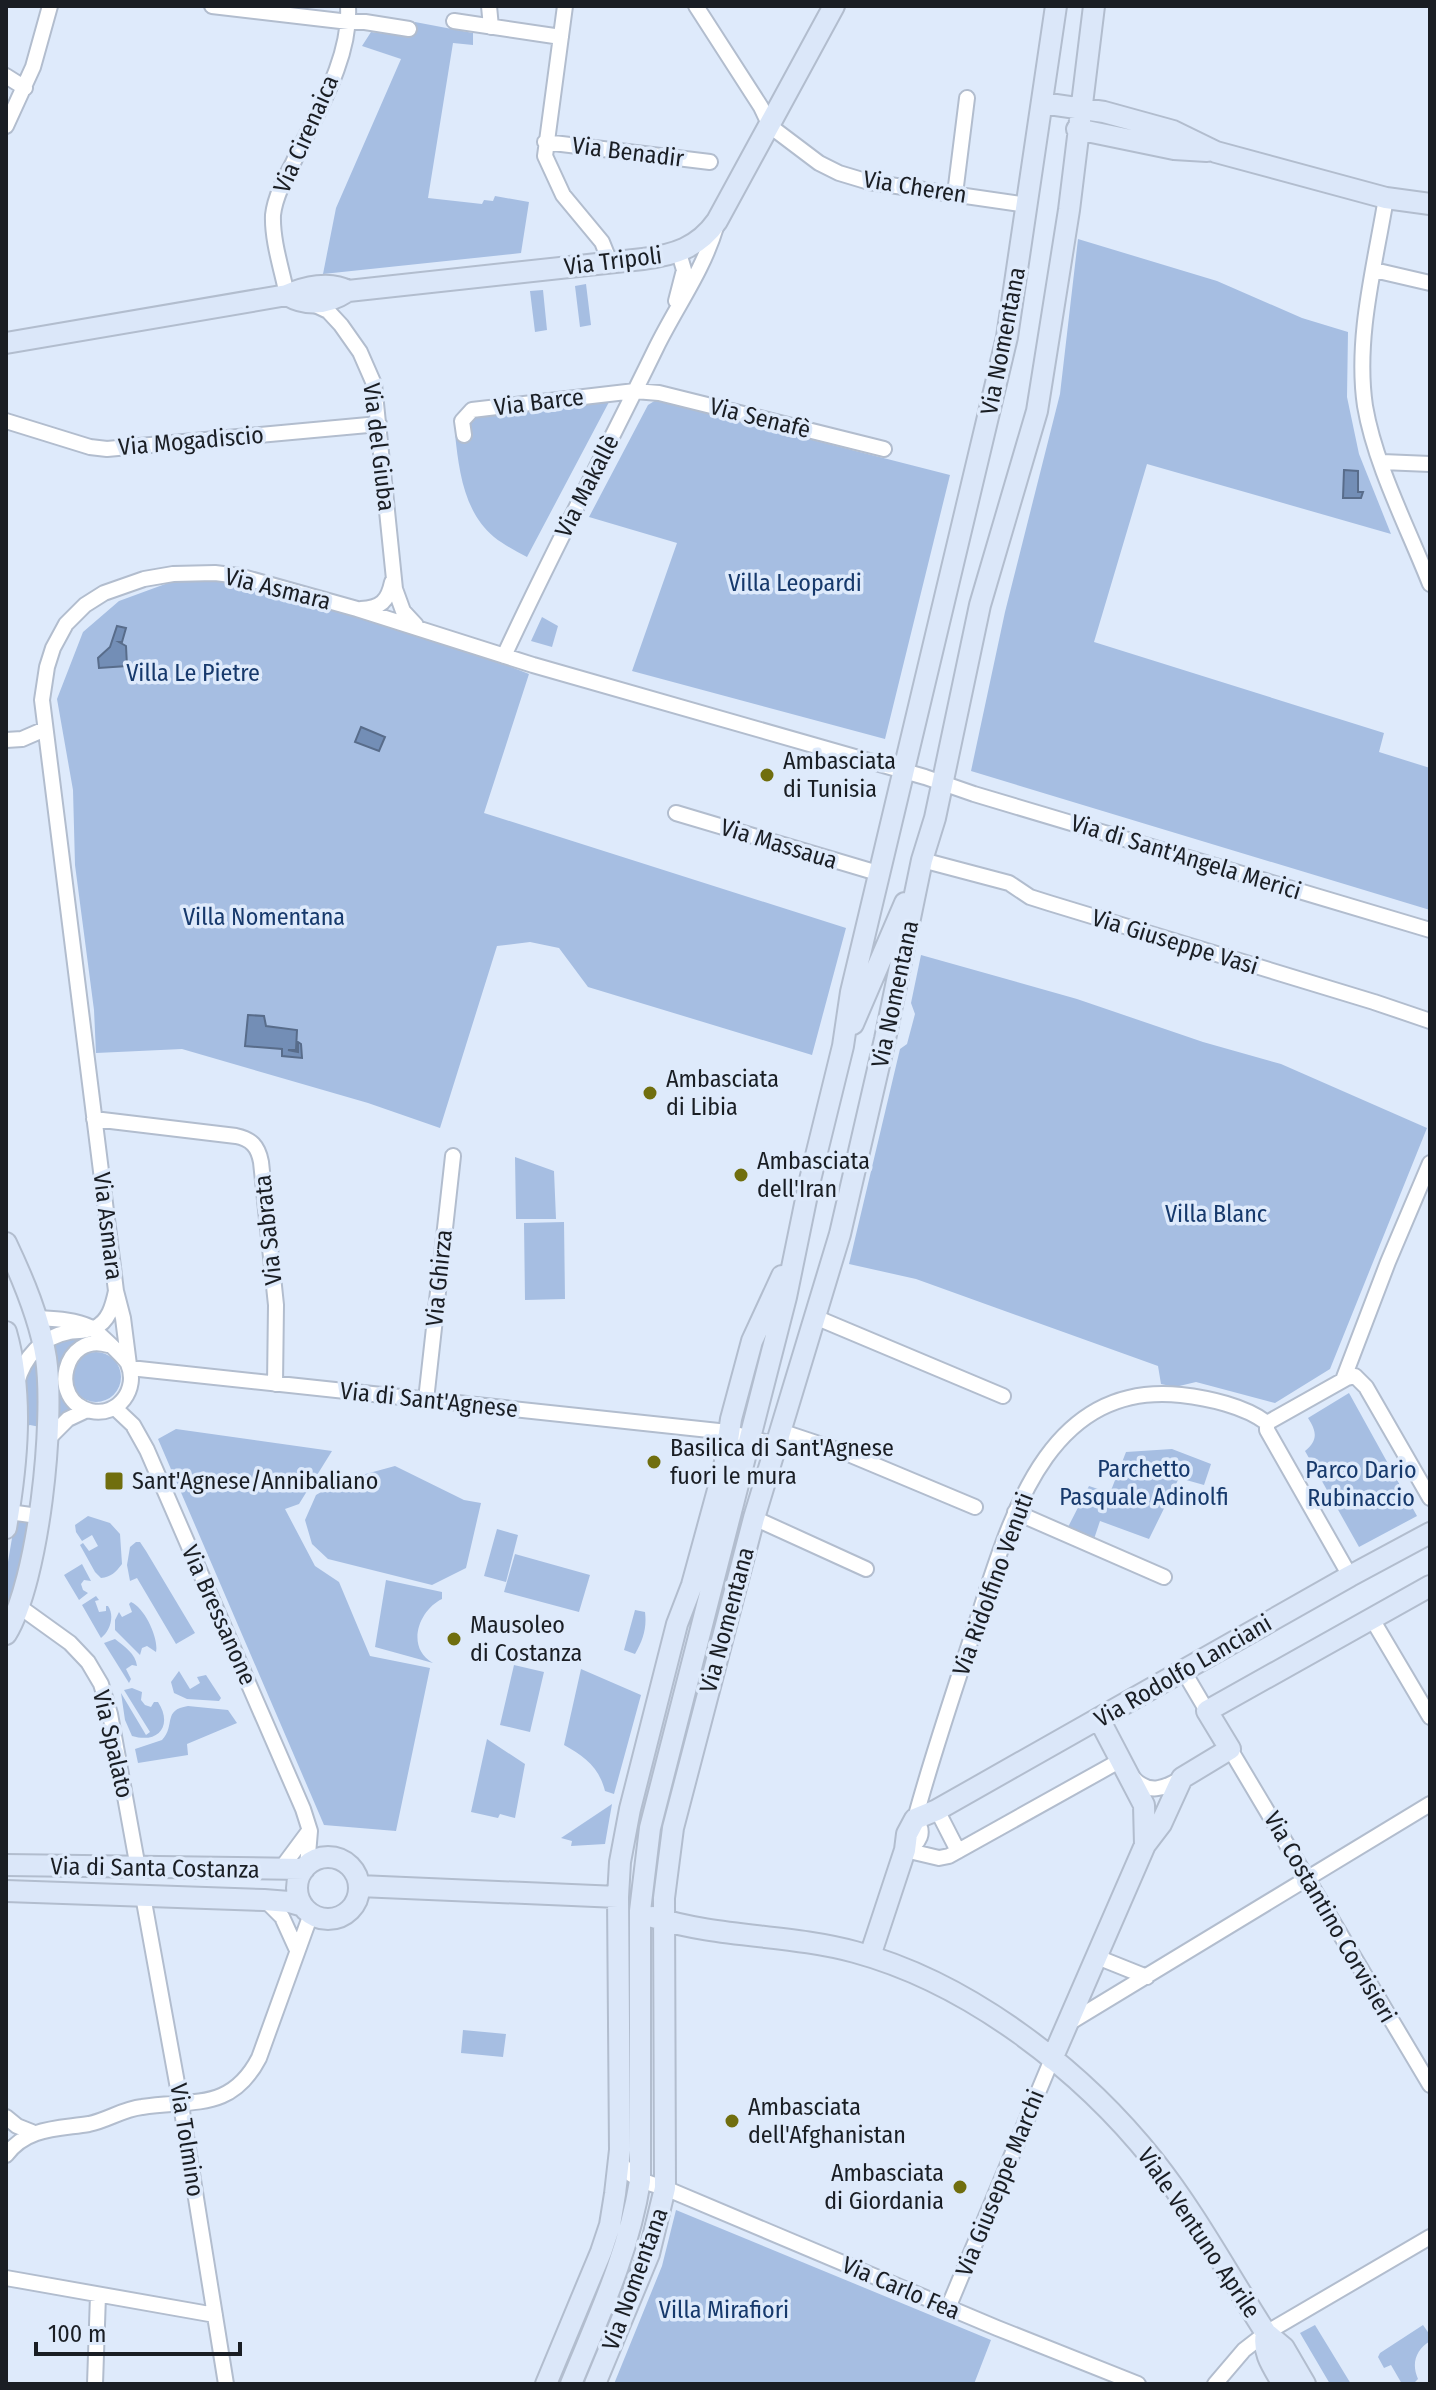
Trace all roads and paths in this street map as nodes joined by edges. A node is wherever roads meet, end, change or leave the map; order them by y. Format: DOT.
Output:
graph roads {
  1 [pos="50,6"];
  2 [pos="212,6"];
  3 [pos="222,6"];
  4 [pos="348,6"];
  5 [pos="489,6"];
  6 [pos="565,6"];
  7 [pos="696,6"];
  8 [pos="834,6"];
  9 [pos="1056,6"];
  10 [pos="1094,6"];
  11 [pos="454,21"];
  12 [pos="349,22"];
  13 [pos="491,27"];
  14 [pos="409,29"];
  15 [pos="561,37"];
  16 [pos="6,76"];
  17 [pos="747,86"];
  18 [pos="25,88"];
  19 [pos="786,96"];
  20 [pos="967,98"];
  21 [pos="1042,103"];
  22 [pos="1080,107"];
  23 [pos="6,126"];
  24 [pos="770,126"];
  25 [pos="1077,129"];
  26 [pos="1130,129"];
  27 [pos="545,142"];
  28 [pos="710,162"];
  29 [pos="955,194"];
  30 [pos="1386,198"];
  31 [pos="1430,204"];
  32 [pos="1027,205"];
  33 [pos="717,221"];
  34 [pos="679,253"];
  35 [pos="610,262"];
  36 [pos="1374,270"];
  37 [pos="1430,283"];
  38 [pos="348,291"];
  39 [pos="287,295"];
  40 [pos="311,303"];
  41 [pos="671,317"];
  42 [pos="341,325"];
  43 [pos="6,343"];
  44 [pos="635,391"];
  45 [pos="6,421"];
  46 [pos="379,424"];
  47 [pos="464,435"];
  48 [pos="884,449"];
  49 [pos="1382,462"];
  50 [pos="1430,464"];
  51 [pos="393,576"];
  52 [pos="1430,584"];
  53 [pos="357,609"];
  54 [pos="423,630"];
  55 [pos="504,656"];
  56 [pos="45,729"];
  57 [pos="6,740"];
  58 [pos="905,772"];
  59 [pos="943,782"];
  60 [pos="676,813"];
  61 [pos="922,860"];
  62 [pos="881,874"];
  63 [pos="911,925"];
  64 [pos="1430,930"];
  65 [pos="888,947"];
  66 [pos="864,1000"];
  67 [pos="1430,1021"];
  68 [pos="885,1039"];
  69 [pos="843,1046"];
  70 [pos="94,1119"];
  71 [pos="453,1156"];
  72 [pos="1430,1163"];
  73 [pos="798,1239"];
  74 [pos="6,1243"];
  75 [pos="116,1291"];
  76 [pos="32,1308"];
  77 [pos="815,1317"];
  78 [pos="93,1329"];
  79 [pos="6,1332"];
  80 [pos="43,1343"];
  81 [pos="86,1345"];
  82 [pos="108,1345"];
  83 [pos="10,1361"];
  84 [pos="129,1367"];
  85 [pos="1343,1380"];
  86 [pos="17,1383"];
  87 [pos="275,1384"];
  88 [pos="792,1390"];
  89 [pos="1003,1396"];
  90 [pos="426,1400"];
  91 [pos="734,1405"];
  92 [pos="115,1408"];
  93 [pos="87,1410"];
  94 [pos="757,1413"];
  95 [pos="1267,1423"];
  96 [pos="728,1432"];
  97 [pos="751,1437"];
  98 [pos="49,1438"];
  99 [pos="778,1438"];
  100 [pos="1430,1498"];
  101 [pos="975,1507"];
  102 [pos="1015,1512"];
  103 [pos="38,1516"];
  104 [pos="754,1518"];
  105 [pos="7,1520"];
  106 [pos="1430,1533"];
  107 [pos="866,1569"];
  108 [pos="1350,1576"];
  109 [pos="1164,1577"];
  110 [pos="1430,1586"];
  111 [pos="20,1607"];
  112 [pos="1372,1619"];
  113 [pos="6,1634"];
  114 [pos="1184,1672"];
  115 [pos="1207,1711"];
  116 [pos="1430,1717"];
  117 [pos="1099,1719"];
  118 [pos="1230,1749"];
  119 [pos="1125,1767"];
  120 [pos="1182,1778"];
  121 [pos="1430,1804"];
  122 [pos="937,1810"];
  123 [pos="915,1819"];
  124 [pos="310,1831"];
  125 [pos="1145,1845"];
  126 [pos="905,1850"];
  127 [pos="958,1851"];
  128 [pos="6,1865"];
  129 [pos="306,1867"];
  130 [pos="138,1868"];
  131 [pos="280,1870"];
  132 [pos="1308,1878"];
  133 [pos="359,1886"];
  134 [pos="6,1891"];
  135 [pos="143,1896"];
  136 [pos="618,1897"];
  137 [pos="264,1900"];
  138 [pos="307,1910"];
  139 [pos="640,1911"];
  140 [pos="664,1921"];
  141 [pos="297,1950"];
  142 [pos="870,1956"];
  143 [pos="1097,1957"];
  144 [pos="1147,1977"];
  145 [pos="1069,2023"];
  146 [pos="1052,2059"];
  147 [pos="1430,2085"];
  148 [pos="181,2105"];
  149 [pos="6,2117"];
  150 [pos="32,2132"];
  151 [pos="6,2155"];
  152 [pos="619,2159"];
  153 [pos="640,2181"];
  154 [pos="665,2188"];
  155 [pos="1430,2237"];
  156 [pos="6,2278"];
  157 [pos="98,2295"];
  158 [pos="948,2308"];
  159 [pos="215,2315"];
  160 [pos="1266,2333"];
  161 [pos="95,2384"];
  162 [pos="226,2384"];
  163 [pos="546,2384"];
  164 [pos="571,2384"];
  165 [pos="595,2384"];
  166 [pos="1138,2384"];
  167 [pos="1215,2384"];
  168 [pos="1283,2384"];
  169 [pos="1305,2384"];
  1 -- 18 [label="street"];
  2 -- 3 [label="street"];
  3 -- 12 [label="street"];
  4 -- 12 [label="street, Via Cirenaica"];
  5 -- 13 [label="street"];
  6 -- 15 [label="street"];
  7 -- 17 [label="street"];
  8 -- 19 [label="street, Via Tripoli"];
  9 -- 21 [label="street, Via Nomentana"];
  10 -- 22 [label="street, Via Nomentana"];
  11 -- 13 [label="street"];
  12 -- 14 [label="street"];
  12 -- 39 [label="street, Via Cirenaica"];
  13 -- 15 [label="street"];
  15 -- 27 [label="street"];
  16 -- 18 [label="street"];
  17 -- 19 [label="street"];
  17 -- 24 [label="street"];
  18 -- 23 [label="street"];
  19 -- 24 [label="street, Via Tripoli"];
  20 -- 29 [label="street"];
  21 -- 22 [label="street"];
  21 -- 32 [label="street, Via Nomentana"];
  22 -- 25 [label="street, Via Nomentana"];
  22 -- 26 [label="street"];
  24 -- 29 [label="street, Via Cheren"];
  24 -- 33 [label="street, Via Tripoli"];
  25 -- 26 [label="street"];
  25 -- 59 [label="street, Via Nomentana"];
  26 -- 30 [label="street"];
  27 -- 28 [label="street, Via Benadir"];
  27 -- 35 [label="street"];
  29 -- 32 [label="street, Via Cheren"];
  30 -- 31 [label="street"];
  30 -- 36 [label="street"];
  32 -- 58 [label="street, Via Nomentana"];
  33 -- 34 [label="street, Via Tripoli"];
  33 -- 41 [label="street, Via Makallè"];
  34 -- 35 [label="street, Via Tripoli"];
  34 -- 41 [label="street, Via Makallè"];
  35 -- 38 [label="street, Via Tripoli"];
  36 -- 37 [label="street"];
  36 -- 49 [label="street"];
  38 -- 39 [label="street, Via Tripoli"];
  38 -- 40 [label="street, Via Tripoli"];
  38 -- 42 [label="street"];
  39 -- 40 [label="street, Via Tripoli"];
  39 -- 43 [label="street, Via Tripoli"];
  40 -- 42 [label="street, Via del Giuba"];
  41 -- 44 [label="street, Via Makallè"];
  42 -- 46 [label="street, Via del Giuba"];
  44 -- 47 [label="street, Via Barce"];
  44 -- 48 [label="street, Via Senafè"];
  44 -- 55 [label="street, Via Makallè"];
  45 -- 46 [label="street, Via Mogadiscio"];
  46 -- 51 [label="street, Via del Giuba"];
  49 -- 50 [label="street"];
  49 -- 52 [label="street"];
  51 -- 53 [label="street"];
  51 -- 54 [label="street, Via del Giuba"];
  53 -- 54 [label="street, Via Asmara"];
  53 -- 56 [label="street, Via Asmara"];
  54 -- 55 [label="street, Via Asmara"];
  55 -- 58 [label="street, Via Asmara"];
  56 -- 57 [label="street"];
  56 -- 70 [label="street, Via Asmara"];
  58 -- 59 [label="street, Via Asmara"];
  58 -- 62 [label="street, Via Nomentana"];
  59 -- 61 [label="street, Via Nomentana"];
  59 -- 64 [label="street, Via di Sant'Angela Merici"];
  60 -- 62 [label="street, Via Massaua"];
  61 -- 63 [label="street, Via Nomentana"];
  61 -- 65 [label="street, Via Nomentana"];
  61 -- 67 [label="street, Via Giuseppe Vasi"];
  62 -- 69 [label="street, Via Nomentana"];
  63 -- 65 [label="street"];
  63 -- 68 [label="street, Via Nomentana"];
  65 -- 66 [label="street, Via Nomentana"];
  66 -- 68 [label="street"];
  66 -- 69 [label="street, Via Nomentana"];
  68 -- 77 [label="street, Via Nomentana"];
  69 -- 73 [label="street, Via Nomentana"];
  70 -- 75 [label="street, Via Asmara"];
  70 -- 87 [label="street, Via Sabrata"];
  71 -- 90 [label="street, Via Ghirza"];
  72 -- 85 [label="street"];
  73 -- 91 [label="street, Via Nomentana"];
  73 -- 94 [label="street, Via Nomentana"];
  74 -- 76 [label="street"];
  75 -- 78 [label="street"];
  75 -- 84 [label="street, Via Asmara"];
  76 -- 78 [label="street"];
  76 -- 80 [label="street"];
  77 -- 88 [label="street, Via Nomentana"];
  77 -- 89 [label="street"];
  78 -- 80 [label="street"];
  78 -- 81 [label="street"];
  78 -- 82 [label="street"];
  79 -- 83 [label="street"];
  80 -- 86 [label="street"];
  80 -- 98 [label="street"];
  81 -- 82 [label="street"];
  81 -- 93 [label="street"];
  82 -- 84 [label="street"];
  83 -- 86 [label="street"];
  84 -- 87 [label="street, Via di Sant'Agnese"];
  84 -- 92 [label="street"];
  85 -- 95 [label="street"];
  85 -- 100 [label="street"];
  86 -- 105 [label="street"];
  87 -- 90 [label="street, Via di Sant'Agnese"];
  88 -- 94 [label="street"];
  88 -- 99 [label="street, Via Nomentana"];
  90 -- 96 [label="street, Via di Sant'Agnese"];
  91 -- 94 [label="street"];
  91 -- 96 [label="street, Via Nomentana"];
  92 -- 93 [label="street"];
  92 -- 124 [label="street, Via Bressanone"];
  93 -- 98 [label="street"];
  94 -- 97 [label="street, Via Nomentana"];
  95 -- 102 [label="street, Via Ridolfino Venuti"];
  95 -- 108 [label="street"];
  96 -- 97 [label="street, Via di Sant'Agnese"];
  96 -- 136 [label="street, Via Nomentana"];
  97 -- 99 [label="street, Via di Sant'Agnese"];
  97 -- 139 [label="street, Via Nomentana"];
  98 -- 103 [label="street"];
  99 -- 101 [label="street, Via di Sant'Agnese"];
  99 -- 104 [label="street, Via Nomentana"];
  102 -- 109 [label="street"];
  102 -- 123 [label="street, Via Ridolfino Venuti"];
  103 -- 105 [label="street"];
  103 -- 111 [label="street"];
  104 -- 107 [label="street"];
  104 -- 140 [label="street, Via Nomentana"];
  106 -- 108 [label="street, Via Rodolfo Lanciani"];
  108 -- 114 [label="street, Via Rodolfo Lanciani"];
  110 -- 112 [label="street, Via Rodolfo Lanciani"];
  111 -- 113 [label="street"];
  111 -- 130 [label="street, Via Spalato"];
  112 -- 115 [label="street, Via Rodolfo Lanciani"];
  112 -- 116 [label="street"];
  114 -- 115 [label="street"];
  114 -- 117 [label="street, Via Rodolfo Lanciani"];
  115 -- 118 [label="street"];
  117 -- 119 [label="street"];
  117 -- 122 [label="street, Via Rodolfo Lanciani"];
  118 -- 120 [label="street"];
  118 -- 132 [label="street, Via Costantino Corvisieri"];
  119 -- 120 [label="street"];
  119 -- 125 [label="street"];
  119 -- 127 [label="street, Via Rodolfo Lanciani"];
  120 -- 125 [label="street"];
  121 -- 132 [label="street"];
  122 -- 123 [label="street, Via Rodolfo Lanciani"];
  122 -- 127 [label="street"];
  123 -- 126 [label="street"];
  124 -- 129 [label="street, Via Bressanone"];
  124 -- 131 [label="street"];
  125 -- 143 [label="street"];
  126 -- 127 [label="street"];
  126 -- 142 [label="street"];
  128 -- 130 [label="street, Via di Santa Costanza"];
  129 -- 131 [label="street, Via di Santa Costanza"];
  129 -- 133 [label="street"];
  129 -- 138 [label="street"];
  130 -- 131 [label="street, Via di Santa Costanza"];
  132 -- 144 [label="street"];
  132 -- 147 [label="street, Via Costantino Corvisieri"];
  133 -- 136 [label="street"];
  133 -- 138 [label="street"];
  134 -- 135 [label="street, Via di Santa Costanza"];
  135 -- 137 [label="street, Via di Santa Costanza"];
  135 -- 148 [label="street, Via Tolmino"];
  136 -- 139 [label="street, Viale Ventuno Aprile"];
  136 -- 152 [label="street, Via Nomentana"];
  137 -- 138 [label="street, Via di Santa Costanza"];
  137 -- 141 [label="street"];
  138 -- 141 [label="street"];
  139 -- 140 [label="street, Viale Ventuno Aprile"];
  139 -- 153 [label="street, Via Nomentana"];
  140 -- 142 [label="street, Viale Ventuno Aprile"];
  140 -- 154 [label="street, Via Nomentana"];
  141 -- 148 [label="street"];
  142 -- 146 [label="street, Viale Ventuno Aprile"];
  143 -- 144 [label="street"];
  143 -- 145 [label="street"];
  144 -- 145 [label="street"];
  145 -- 146 [label="street"];
  146 -- 158 [label="street, Via Giuseppe Marchi"];
  146 -- 160 [label="street, Viale Ventuno Aprile"];
  148 -- 150 [label="street"];
  148 -- 159 [label="street, Via Tolmino"];
  149 -- 150 [label="street"];
  150 -- 151 [label="street"];
  152 -- 153 [label="street"];
  152 -- 163 [label="street, Via Nomentana"];
  153 -- 154 [label="street, Via Carlo Fea"];
  153 -- 164 [label="street, Via Nomentana"];
  154 -- 158 [label="street, Via Carlo Fea"];
  154 -- 165 [label="street, Via Nomentana"];
  155 -- 160 [label="street"];
  156 -- 157 [label="street"];
  157 -- 159 [label="street"];
  157 -- 161 [label="street"];
  158 -- 166 [label="street, Via Carlo Fea"];
  159 -- 162 [label="street, Via Tolmino"];
  160 -- 167 [label="street"];
  160 -- 168 [label="street, Viale Ventuno Aprile"];
  160 -- 169 [label="street, Viale Ventuno Aprile"];
}
